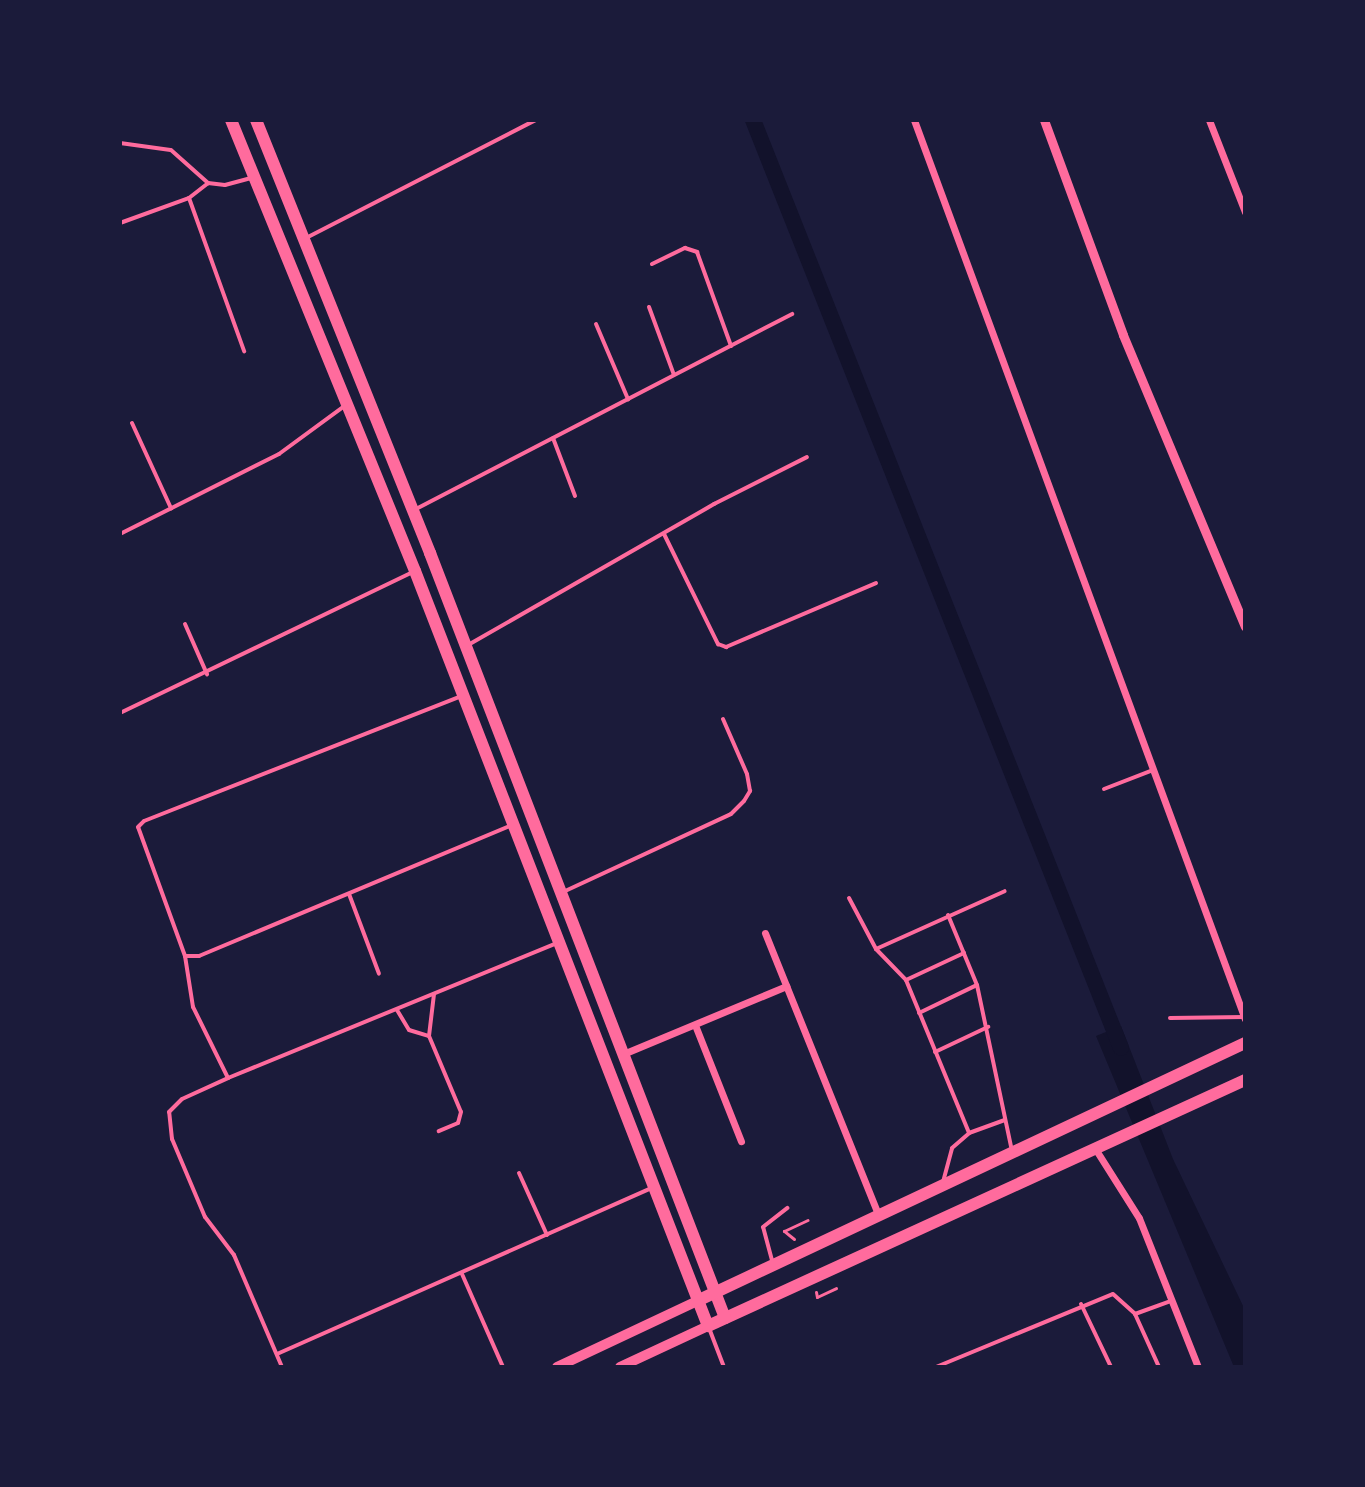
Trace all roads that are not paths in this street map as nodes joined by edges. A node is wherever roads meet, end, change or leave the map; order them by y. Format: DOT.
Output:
graph roads {
  1 [pos="231,120"];
  2 [pos="256,120"];
  3 [pos="536,120"];
  4 [pos="914,120"];
  5 [pos="1044,120"];
  6 [pos="1209,120"];
  7 [pos="120,143"];
  8 [pos="254,177"];
  9 [pos="208,183"];
  10 [pos="189,198"];
  11 [pos="1245,212"];
  12 [pos="120,223"];
  13 [pos="304,239"];
  14 [pos="652,264"];
  15 [pos="649,307"];
  16 [pos="792,314"];
  17 [pos="596,324"];
  18 [pos="731,346"];
  19 [pos="244,351"];
  20 [pos="674,375"];
  21 [pos="628,399"];
  22 [pos="347,404"];
  23 [pos="132,423"];
  24 [pos="553,438"];
  25 [pos="807,457"];
  26 [pos="575,496"];
  27 [pos="171,509"];
  28 [pos="413,510"];
  29 [pos="120,534"];
  30 [pos="664,534"];
  31 [pos="415,571"];
  32 [pos="876,583"];
  33 [pos="185,624"];
  34 [pos="1245,626"];
  35 [pos="466,646"];
  36 [pos="207,674"];
  37 [pos="464,695"];
  38 [pos="120,713"];
  39 [pos="723,719"];
  40 [pos="1153,770"];
  41 [pos="1104,789"];
  42 [pos="514,824"];
  43 [pos="1005,891"];
  44 [pos="561,893"];
  45 [pos="349,894"];
  46 [pos="849,898"];
  47 [pos="948,915"];
  48 [pos="765,933"];
  49 [pos="557,943"];
  50 [pos="876,949"];
  51 [pos="964,953"];
  52 [pos="185,956"];
  53 [pos="379,974"];
  54 [pos="906,980"];
  55 [pos="977,985"];
  56 [pos="786,986"];
  57 [pos="434,994"];
  58 [pos="397,1010"];
  59 [pos="919,1013"];
  60 [pos="1170,1018"];
  61 [pos="1245,1018"];
  62 [pos="695,1025"];
  63 [pos="988,1027"];
  64 [pos="429,1036"];
  65 [pos="1245,1043"];
  66 [pos="935,1052"];
  67 [pos="623,1054"];
  68 [pos="228,1078"];
  69 [pos="1245,1080"];
  70 [pos="1005,1120"];
  71 [pos="439,1131"];
  72 [pos="969,1133"];
  73 [pos="741,1141"];
  74 [pos="1098,1149"];
  75 [pos="1013,1155"];
  76 [pos="519,1173"];
  77 [pos="653,1187"];
  78 [pos="942,1188"];
  79 [pos="787,1208"];
  80 [pos="880,1217"];
  81 [pos="547,1235"];
  82 [pos="774,1266"];
  83 [pos="462,1273"];
  84 [pos="716,1293"];
  85 [pos="1172,1300"];
  86 [pos="697,1301"];
  87 [pos="1081,1304"];
  88 [pos="1135,1314"];
  89 [pos="725,1318"];
  90 [pos="708,1326"];
  91 [pos="277,1354"];
  92 [pos="282,1367"];
  93 [pos="503,1367"];
  94 [pos="557,1367"];
  95 [pos="620,1367"];
  96 [pos="724,1367"];
  97 [pos="936,1367"];
  98 [pos="1111,1367"];
  99 [pos="1159,1367"];
  100 [pos="1198,1367"];
  1 -- 8 [label="main road"];
  2 -- 13 [label="main road"];
  3 -- 13 [label="lane"];
  4 -- 40 [label="street"];
  5 -- 34 [label="street"];
  6 -- 11 [label="street"];
  7 -- 9 [label="lane"];
  8 -- 9 [label="lane"];
  8 -- 22 [label="main road"];
  9 -- 10 [label="lane"];
  10 -- 12 [label="lane"];
  10 -- 19 [label="lane"];
  13 -- 28 [label="main road"];
  14 -- 18 [label="lane"];
  15 -- 20 [label="lane"];
  16 -- 18 [label="lane"];
  17 -- 21 [label="lane"];
  18 -- 20 [label="lane"];
  20 -- 21 [label="lane"];
  21 -- 24 [label="lane"];
  22 -- 27 [label="lane"];
  22 -- 31 [label="main road"];
  23 -- 27 [label="lane"];
  24 -- 26 [label="lane"];
  24 -- 28 [label="lane"];
  25 -- 30 [label="lane"];
  27 -- 29 [label="lane"];
  28 -- 35 [label="main road"];
  30 -- 32 [label="lane"];
  30 -- 35 [label="lane"];
  31 -- 36 [label="lane"];
  31 -- 37 [label="main road"];
  33 -- 36 [label="lane"];
  35 -- 44 [label="main road"];
  36 -- 38 [label="lane"];
  37 -- 42 [label="main road"];
  37 -- 52 [label="lane"];
  39 -- 44 [label="lane"];
  40 -- 41 [label="lane"];
  40 -- 61 [label="street"];
  42 -- 45 [label="lane"];
  42 -- 49 [label="main road"];
  43 -- 47 [label="lane"];
  44 -- 67 [label="main road"];
  45 -- 52 [label="lane"];
  45 -- 53 [label="lane"];
  46 -- 50 [label="lane"];
  47 -- 50 [label="lane"];
  47 -- 51 [label="lane"];
  48 -- 56 [label="street"];
  49 -- 57 [label="lane"];
  49 -- 77 [label="main road"];
  50 -- 54 [label="lane"];
  51 -- 54 [label="lane"];
  51 -- 55 [label="lane"];
  52 -- 68 [label="lane"];
  54 -- 59 [label="lane"];
  55 -- 59 [label="lane"];
  55 -- 63 [label="lane"];
  56 -- 62 [label="street"];
  56 -- 80 [label="street"];
  57 -- 58 [label="lane"];
  57 -- 64 [label="lane"];
  58 -- 64 [label="lane"];
  58 -- 68 [label="lane"];
  59 -- 66 [label="lane"];
  60 -- 61 [label="lane"];
  62 -- 67 [label="street"];
  62 -- 73 [label="street"];
  63 -- 66 [label="lane"];
  63 -- 70 [label="lane"];
  64 -- 71 [label="lane"];
  65 -- 75 [label="main road"];
  66 -- 72 [label="lane"];
  67 -- 84 [label="main road"];
  68 -- 91 [label="lane"];
  69 -- 74 [label="main road"];
  70 -- 72 [label="lane"];
  70 -- 75 [label="lane"];
  72 -- 78 [label="lane"];
  74 -- 85 [label="street"];
  74 -- 89 [label="main road"];
  75 -- 78 [label="main road"];
  76 -- 81 [label="lane"];
  77 -- 81 [label="lane"];
  77 -- 86 [label="main road"];
  78 -- 80 [label="main road"];
  79 -- 82 [label="lane"];
  80 -- 82 [label="main road"];
  81 -- 83 [label="lane"];
  82 -- 84 [label="main road"];
  83 -- 91 [label="lane"];
  83 -- 93 [label="lane"];
  84 -- 86 [label="main road"];
  84 -- 89 [label="main road"];
  85 -- 88 [label="lane"];
  85 -- 100 [label="street"];
  86 -- 90 [label="main road"];
  86 -- 94 [label="main road"];
  87 -- 88 [label="lane"];
  87 -- 97 [label="lane"];
  87 -- 98 [label="lane"];
  88 -- 99 [label="lane"];
  89 -- 90 [label="main road"];
  90 -- 95 [label="main road"];
  90 -- 96 [label="lane"];
  91 -- 92 [label="lane"];
}
